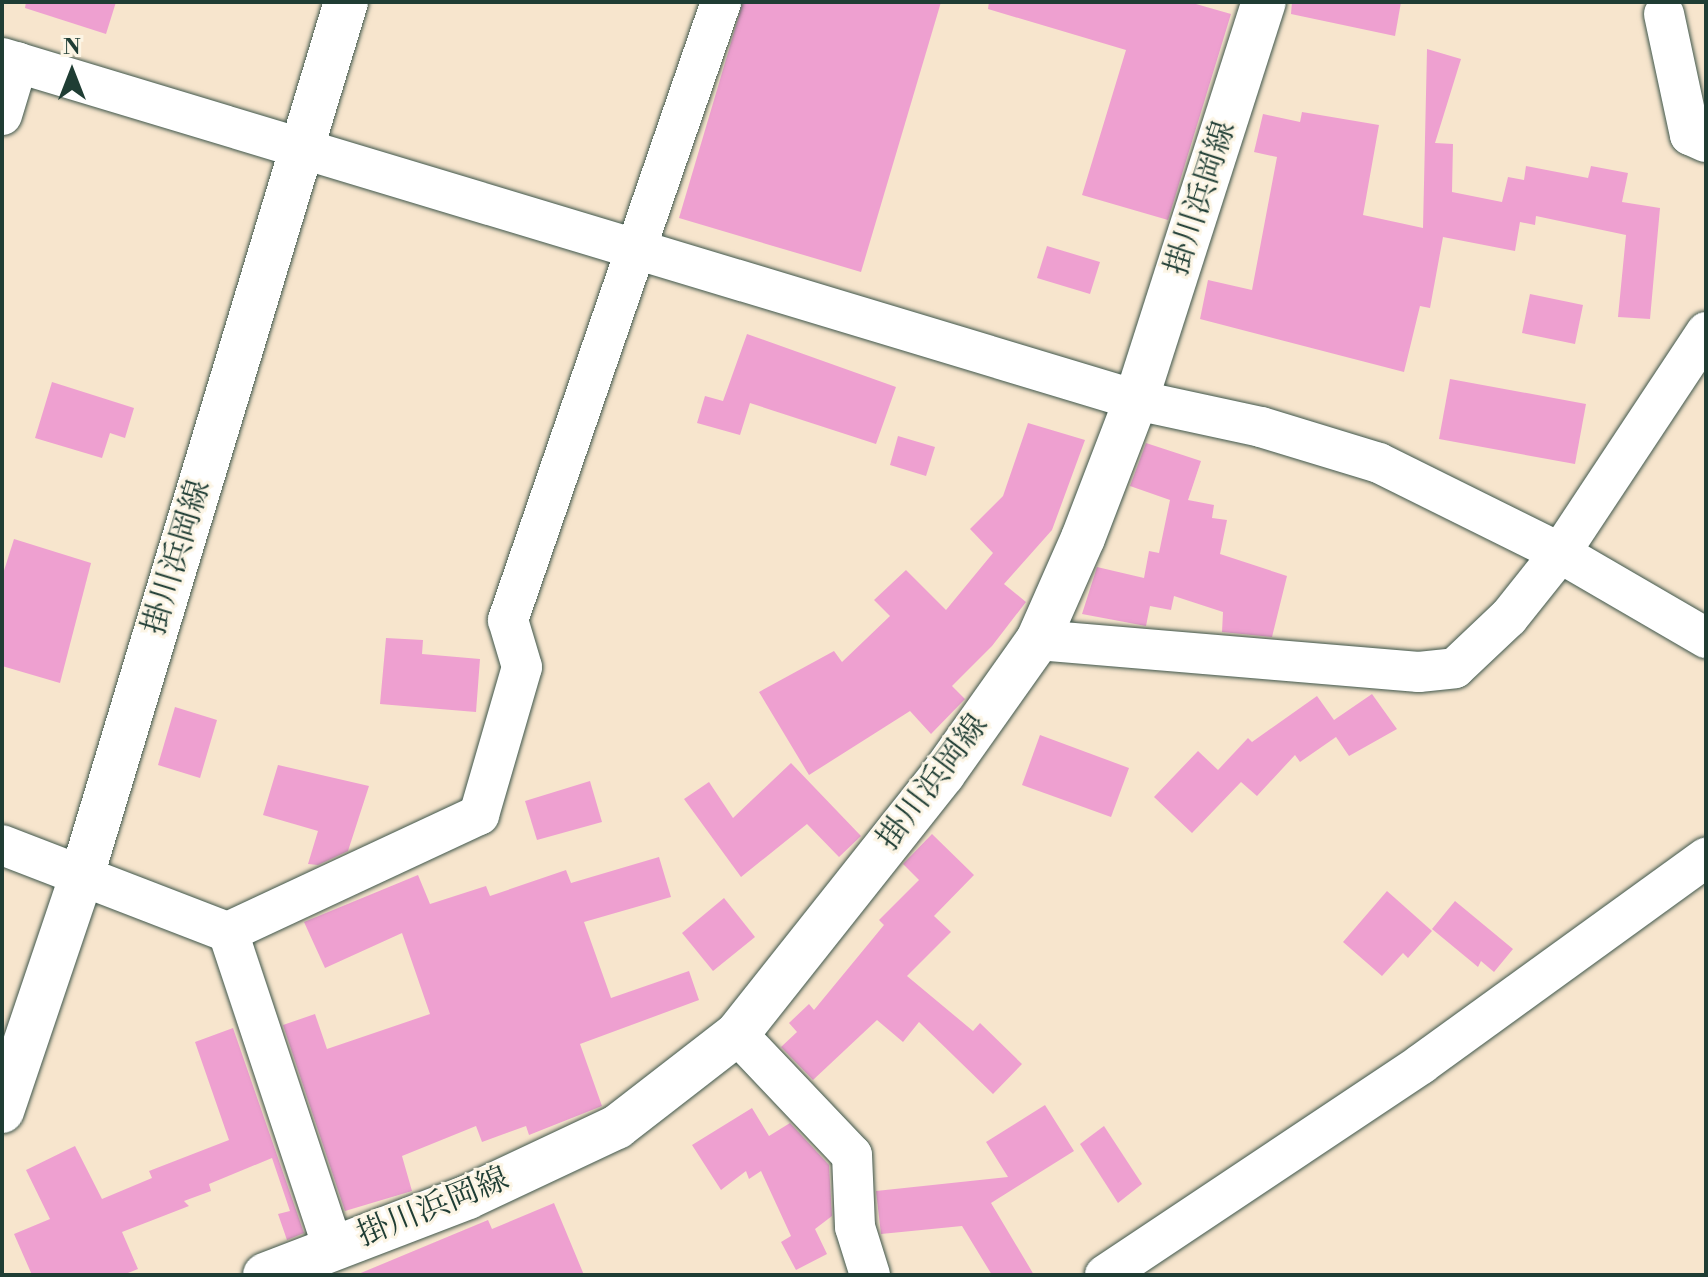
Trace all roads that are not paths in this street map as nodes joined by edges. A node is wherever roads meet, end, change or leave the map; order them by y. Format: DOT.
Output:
graph roads {
  1 [pos="346,2"];
  2 [pos="721,2"];
  3 [pos="1264,2"];
  4 [pos="1664,14"];
  5 [pos="10,60"];
  6 [pos="2,115"];
  7 [pos="1706,142"];
  8 [pos="301,146"];
  9 [pos="639,250"];
  10 [pos="1706,332"];
  11 [pos="1136,400"];
  12 [pos="1560,553"];
  13 [pos="1706,638"];
  14 [pos="1038,640"];
  15 [pos="2,845"];
  16 [pos="1706,858"];
  17 [pos="83,872"];
  18 [pos="228,932"];
  19 [pos="737,1034"];
  20 [pos="2,1111"];
  21 [pos="333,1247"];
  22 [pos="265,1275"];
  23 [pos="870,1275"];
  24 [pos="1105,1275"];
  1 -- 8 [label="main road, 掛川浜岡線"];
  2 -- 9 [label="street"];
  3 -- 11 [label="main road, 掛川浜岡線"];
  4 -- 7 [label="street"];
  5 -- 6 [label="street"];
  5 -- 8 [label="street"];
  8 -- 9 [label="street"];
  8 -- 17 [label="main road, 掛川浜岡線"];
  9 -- 11 [label="street"];
  9 -- 18 [label="street"];
  10 -- 12 [label="street"];
  11 -- 12 [label="street"];
  11 -- 14 [label="main road, 掛川浜岡線"];
  12 -- 13 [label="street"];
  12 -- 14 [label="street"];
  14 -- 19 [label="main road, 掛川浜岡線"];
  15 -- 17 [label="street"];
  16 -- 24 [label="street"];
  17 -- 18 [label="street"];
  17 -- 20 [label="main road, 掛川浜岡線"];
  18 -- 21 [label="street"];
  19 -- 21 [label="main road, 掛川浜岡線"];
  19 -- 23 [label="street"];
  21 -- 22 [label="main road, 掛川浜岡線"];
}
